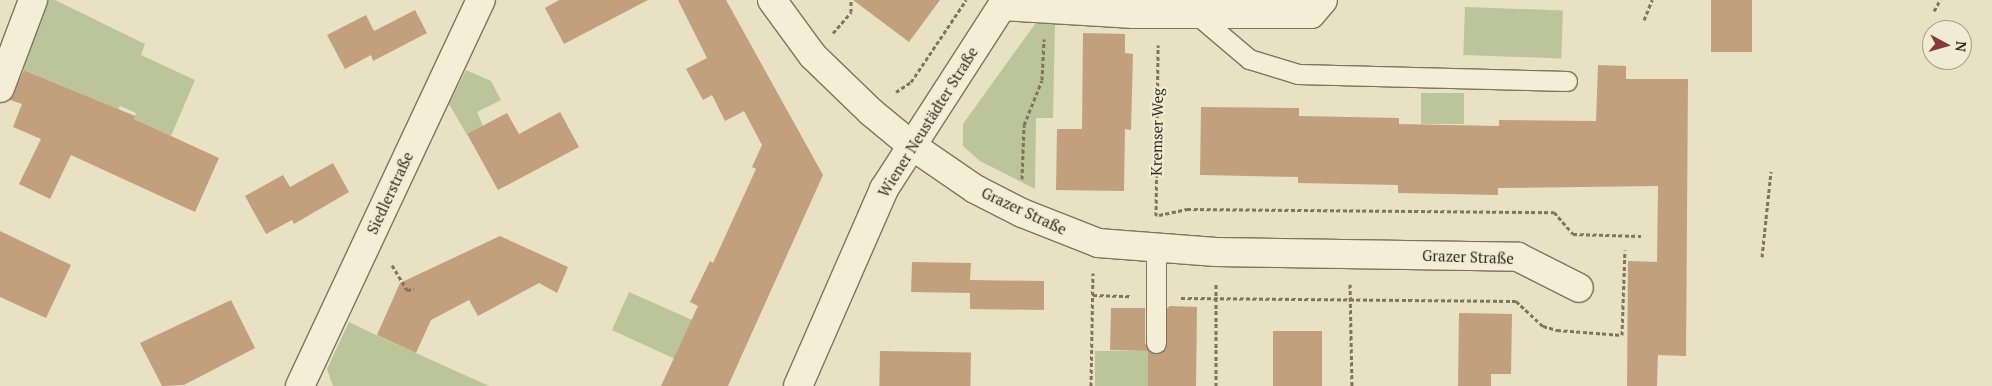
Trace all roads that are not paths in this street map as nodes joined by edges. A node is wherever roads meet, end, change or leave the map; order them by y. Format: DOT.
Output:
graph roads {
  1 [pos="33,0"];
  2 [pos="481,0"];
  3 [pos="772,0"];
  4 [pos="1323,0"];
  5 [pos="1004,3"];
  6 [pos="1196,14"];
  7 [pos="1567,81"];
  8 [pos="0,88"];
  9 [pos="911,145"];
  10 [pos="1156,250"];
  11 [pos="1579,288"];
  12 [pos="1156,343"];
  13 [pos="300,386"];
  14 [pos="798,386"];
  1 -- 8 [label="street"];
  2 -- 13 [label="street, Siedlerstraße"];
  3 -- 9 [label="street, Grazer Straße"];
  4 -- 6 [label="street"];
  5 -- 6 [label="street"];
  5 -- 9 [label="street, Wiener Neustädter Straße"];
  6 -- 7 [label="lane"];
  9 -- 10 [label="street, Grazer Straße"];
  9 -- 14 [label="street, Wiener Neustädter Straße"];
  10 -- 11 [label="street, Grazer Straße"];
  10 -- 12 [label="lane"];
}
